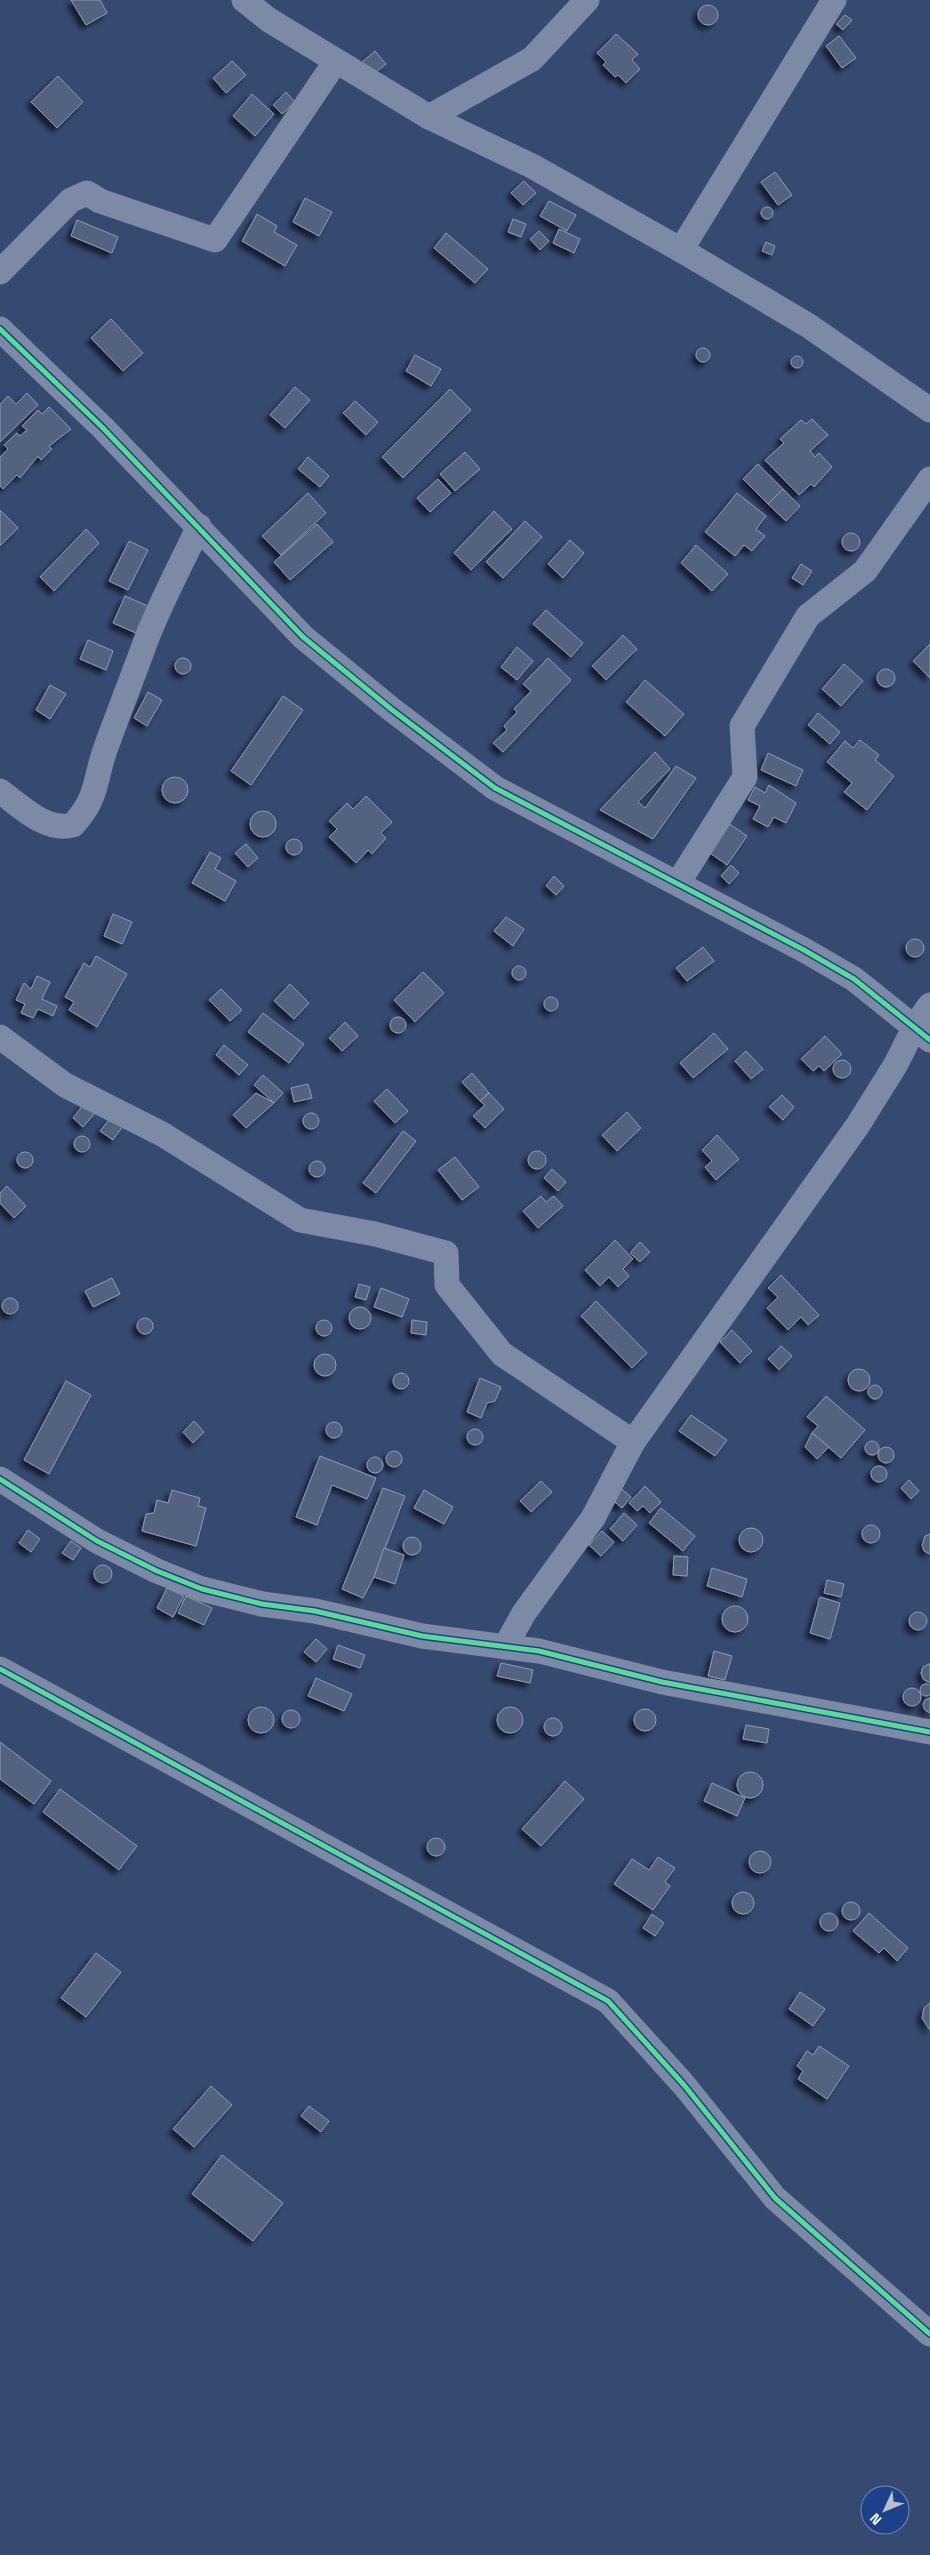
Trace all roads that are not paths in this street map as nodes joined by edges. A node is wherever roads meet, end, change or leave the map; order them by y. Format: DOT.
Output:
graph roads {
  1 [pos="244,0"];
  2 [pos="587,0"];
  3 [pos="834,0"];
  4 [pos="336,61"];
  5 [pos="429,117"];
  6 [pos="681,250"];
  7 [pos="0,272"];
  8 [pos="0,329"];
  9 [pos="930,410"];
  10 [pos="930,479"];
  11 [pos="200,526"];
  12 [pos="0,791"];
  13 [pos="678,883"];
  14 [pos="930,1005"];
  15 [pos="922,1034"];
  16 [pos="0,1037"];
  17 [pos="633,1442"];
  18 [pos="0,1479"];
  19 [pos="505,1647"];
  20 [pos="0,1669"];
  21 [pos="930,1732"];
  22 [pos="930,2334"];
  1 -- 4 [label="street"];
  2 -- 5 [label="street"];
  3 -- 6 [label="street"];
  4 -- 5 [label="street"];
  4 -- 7 [label="street"];
  5 -- 6 [label="street"];
  6 -- 9 [label="street"];
  8 -- 11 [label="street"];
  10 -- 13 [label="street"];
  11 -- 12 [label="street"];
  11 -- 13 [label="street"];
  13 -- 15 [label="street"];
  14 -- 15 [label="street"];
  15 -- 17 [label="street"];
  16 -- 17 [label="street"];
  17 -- 19 [label="street"];
  18 -- 19 [label="street"];
  19 -- 21 [label="street"];
  20 -- 22 [label="street"];
}
